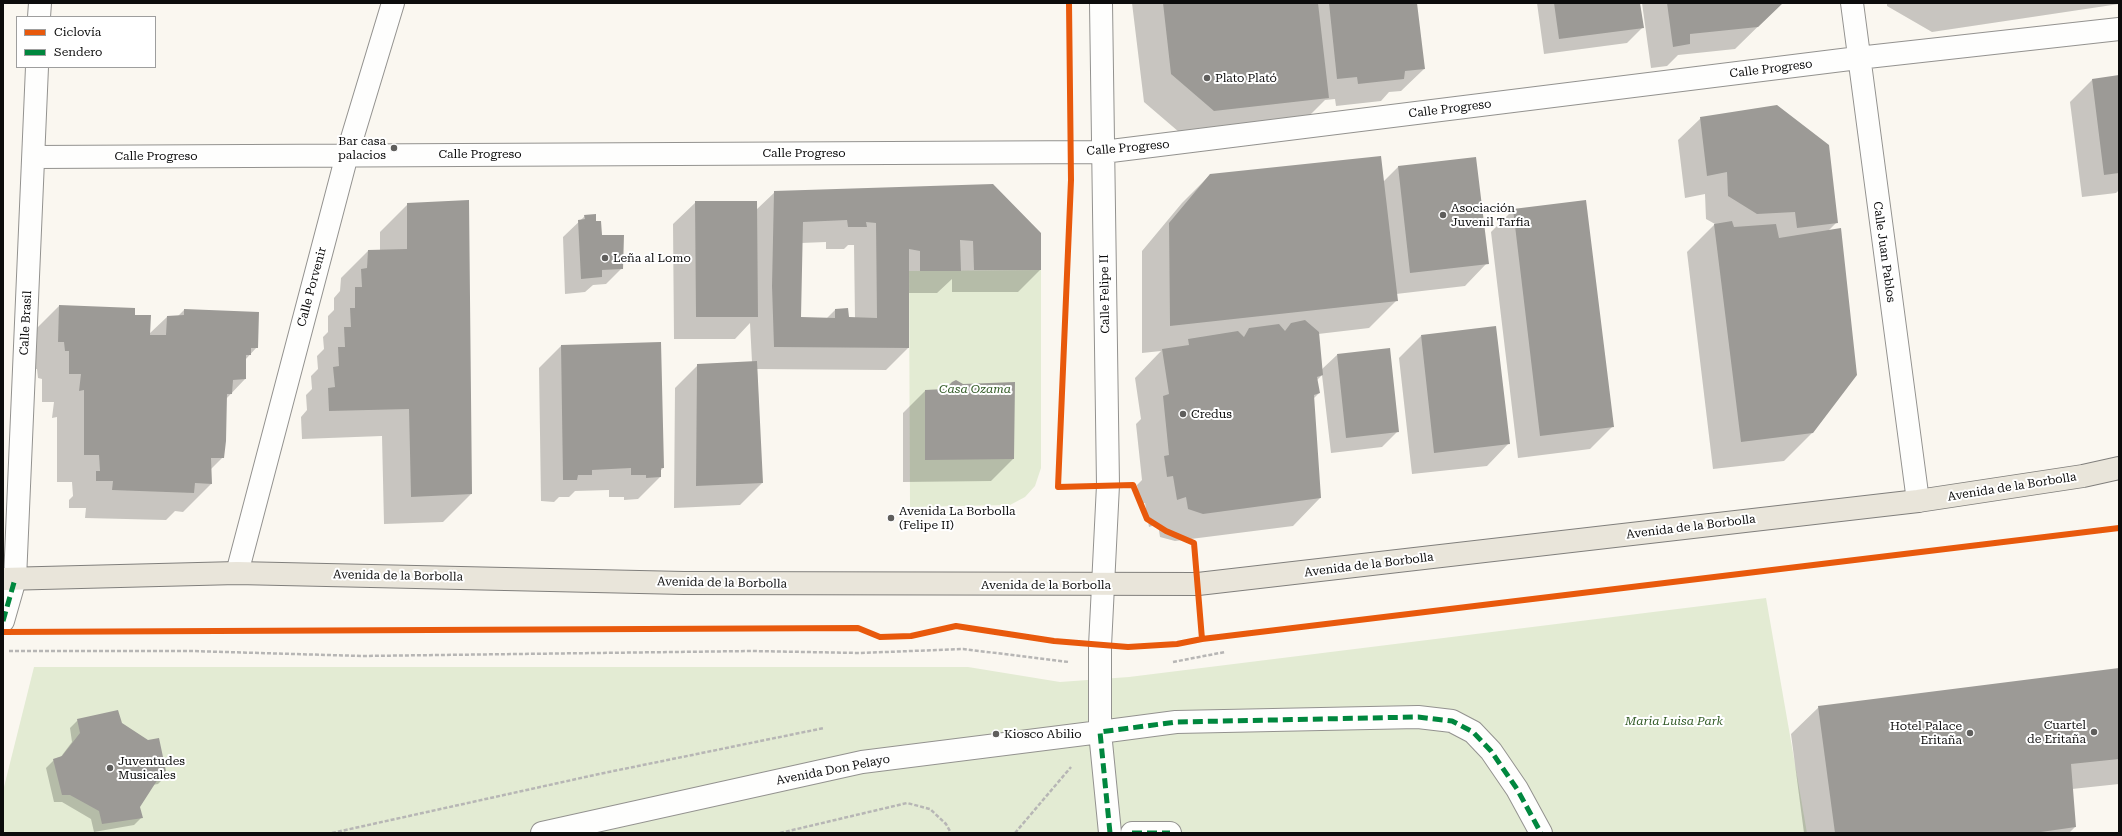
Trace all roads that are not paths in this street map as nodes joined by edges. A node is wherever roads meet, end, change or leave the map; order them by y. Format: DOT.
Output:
graph roads {
  1 [pos="40,3"];
  2 [pos="393,3"];
  3 [pos="1101,3"];
  4 [pos="1852,3"];
  5 [pos="39,16"];
  6 [pos="2119,29"];
  7 [pos="1858,58"];
  8 [pos="38,68"];
  9 [pos="1103,152"];
  10 [pos="347,155"];
  11 [pos="34,157"];
  12 [pos="2119,468"];
  13 [pos="2083,476"];
  14 [pos="2119,479"];
  15 [pos="1918,501"];
  16 [pos="237,573"];
  17 [pos="9,579"];
  18 [pos="1104,585"];
  19 [pos="3,621"];
  20 [pos="1100,732"];
  21 [pos="542,833"];
  22 [pos="1110,833"];
  23 [pos="1132,833"];
  24 [pos="1170,833"];
  25 [pos="1541,833"];
  1 -- 5 [label="street"];
  2 -- 10 [label="street, Calle Porvenir"];
  3 -- 9 [label="street, Calle Felipe II"];
  4 -- 7 [label="street, Calle Juan Pablos"];
  6 -- 7 [label="street, Calle Progreso"];
  7 -- 9 [label="street, Calle Progreso"];
  7 -- 15 [label="street, Calle Juan Pablos"];
  8 -- 11 [label="street, Calle Brasil"];
  9 -- 10 [label="street, Calle Progreso"];
  9 -- 18 [label="street, Calle Felipe II"];
  10 -- 11 [label="street, Calle Progreso"];
  10 -- 16 [label="street, Calle Porvenir"];
  11 -- 17 [label="street, Calle Brasil"];
  12 -- 13 [label="main road, Avenida de la Borbolla"];
  13 -- 14 [label="main road, Avenida de la Borbolla"];
  13 -- 15 [label="main road, Avenida de la Borbolla"];
  15 -- 18 [label="main road, Avenida de la Borbolla"];
  16 -- 17 [label="main road, Avenida de la Borbolla"];
  16 -- 18 [label="main road, Avenida de la Borbolla"];
  17 -- 19 [label="street, Calle Brasil"];
  18 -- 20 [label="street, Calle Felipe II"];
  20 -- 21 [label="street, Avenida Don Pelayo"];
  20 -- 22 [label="street"];
  20 -- 25 [label="street, Avenida Don Pelayo"];
  23 -- 24 [label="street"];
}
